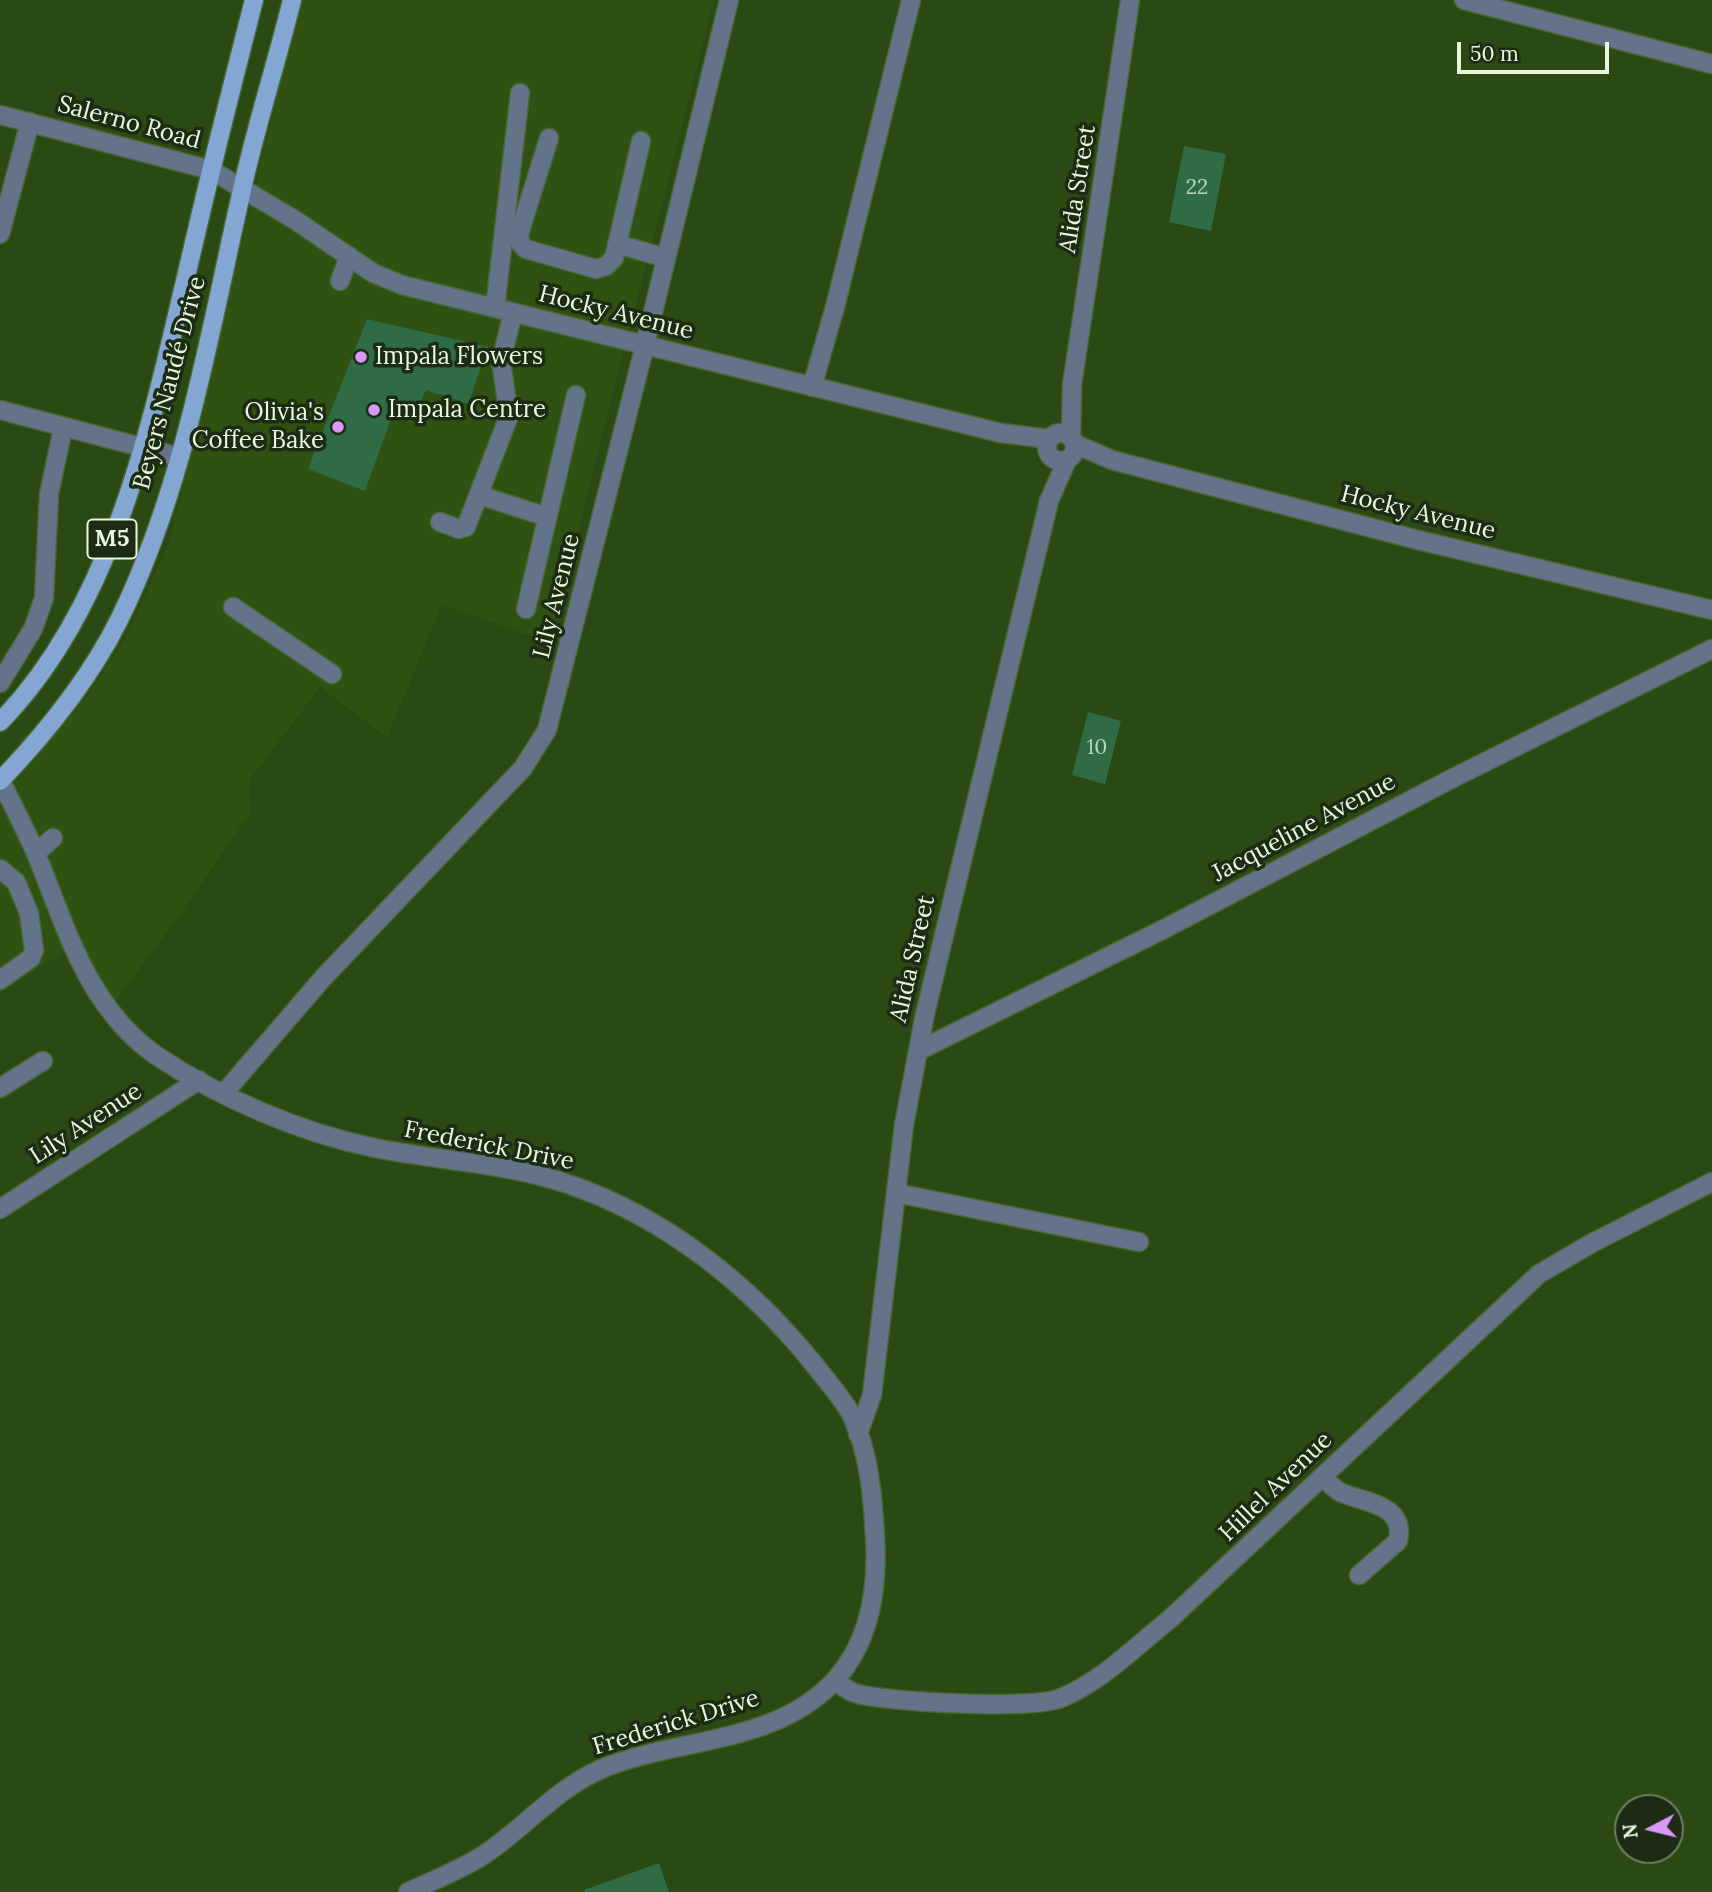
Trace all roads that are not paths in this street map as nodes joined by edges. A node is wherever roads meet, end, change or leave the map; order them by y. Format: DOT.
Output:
graph roads {
  1 [pos="254,0"];
  2 [pos="292,0"];
  3 [pos="729,0"];
  4 [pos="911,0"];
  5 [pos="1130,0"];
  6 [pos="1464,0"];
  7 [pos="1712,64"];
  8 [pos="520,93"];
  9 [pos="0,115"];
  10 [pos="30,122"];
  11 [pos="549,138"];
  12 [pos="641,141"];
  13 [pos="211,170"];
  14 [pos="243,187"];
  15 [pos="0,234"];
  16 [pos="617,244"];
  17 [pos="349,256"];
  18 [pos="666,258"];
  19 [pos="340,281"];
  20 [pos="504,310"];
  21 [pos="645,345"];
  22 [pos="812,387"];
  23 [pos="576,395"];
  24 [pos="0,410"];
  25 [pos="63,428"];
  26 [pos="1061,447"];
  27 [pos="141,448"];
  28 [pos="179,457"];
  29 [pos="479,495"];
  30 [pos="547,517"];
  31 [pos="440,522"];
  32 [pos="233,607"];
  33 [pos="526,609"];
  34 [pos="1712,610"];
  35 [pos="1712,649"];
  36 [pos="332,674"];
  37 [pos="0,683"];
  38 [pos="0,722"];
  39 [pos="0,780"];
  40 [pos="53,838"];
  41 [pos="36,853"];
  42 [pos="0,869"];
  43 [pos="0,980"];
  44 [pos="918,1051"];
  45 [pos="43,1061"];
  46 [pos="199,1080"];
  47 [pos="0,1088"];
  48 [pos="224,1093"];
  49 [pos="1712,1182"];
  50 [pos="896,1193"];
  51 [pos="0,1209"];
  52 [pos="1139,1242"];
  53 [pos="859,1434"];
  54 [pos="1323,1477"];
  55 [pos="1359,1575"];
  56 [pos="835,1680"];
  57 [pos="408,1892"];
  1 -- 13 [label="main road, Beyers Naudé Drive / M5"];
  2 -- 14 [label="main road, Beyers Naudé Drive / M5"];
  3 -- 18 [label="street, Lily Avenue"];
  4 -- 22 [label="street"];
  5 -- 26 [label="street, Alida Street"];
  6 -- 7 [label="street"];
  8 -- 20 [label="street"];
  9 -- 10 [label="street, Salerno Road"];
  10 -- 13 [label="street, Salerno Road"];
  10 -- 15 [label="street"];
  11 -- 16 [label="street"];
  12 -- 16 [label="street"];
  13 -- 14 [label="street, Salerno Road"];
  13 -- 27 [label="main road, Beyers Naudé Drive / M5"];
  14 -- 17 [label="street, Hocky Avenue"];
  14 -- 28 [label="main road, Beyers Naudé Drive / M5"];
  16 -- 18 [label="street"];
  17 -- 19 [label="street"];
  17 -- 20 [label="street, Hocky Avenue"];
  18 -- 21 [label="street, Lily Avenue"];
  20 -- 21 [label="street, Hocky Avenue"];
  20 -- 29 [label="street"];
  21 -- 22 [label="street, Hocky Avenue"];
  21 -- 48 [label="street, Lily Avenue"];
  22 -- 26 [label="street, Hocky Avenue"];
  23 -- 30 [label="street"];
  24 -- 25 [label="street"];
  25 -- 27 [label="street"];
  25 -- 37 [label="street"];
  26 -- 34 [label="street, Hocky Avenue"];
  26 -- 44 [label="street, Alida Street"];
  27 -- 28 [label="street"];
  27 -- 38 [label="main road, Beyers Naudé Drive / M5"];
  28 -- 39 [label="main road, Beyers Naudé Drive / M5"];
  29 -- 30 [label="street"];
  29 -- 31 [label="street"];
  30 -- 33 [label="street"];
  32 -- 36 [label="street"];
  35 -- 44 [label="street, Jacqueline Avenue"];
  39 -- 41 [label="street, Frederick Drive"];
  40 -- 41 [label="street"];
  41 -- 46 [label="street, Frederick Drive"];
  42 -- 43 [label="street"];
  44 -- 50 [label="street, Alida Street"];
  45 -- 47 [label="street"];
  46 -- 48 [label="street, Frederick Drive"];
  46 -- 51 [label="street, Lily Avenue"];
  48 -- 53 [label="street, Frederick Drive"];
  49 -- 54 [label="street, Hillel Avenue"];
  50 -- 52 [label="street"];
  50 -- 53 [label="street, Alida Street"];
  53 -- 56 [label="street, Frederick Drive"];
  54 -- 55 [label="street"];
  54 -- 56 [label="street, Hillel Avenue"];
  56 -- 57 [label="street, Frederick Drive"];
}
